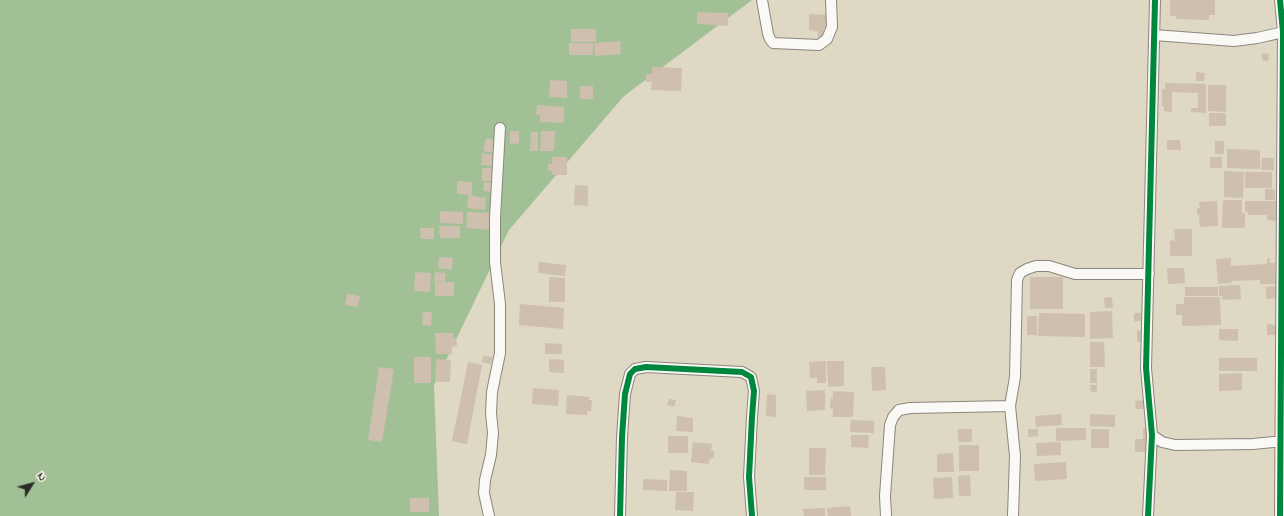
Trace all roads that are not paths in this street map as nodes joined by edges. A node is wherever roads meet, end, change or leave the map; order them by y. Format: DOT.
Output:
graph roads {
  1 [pos="762,0"];
  2 [pos="831,0"];
  3 [pos="1155,0"];
  4 [pos="1280,0"];
  5 [pos="1284,32"];
  6 [pos="1154,35"];
  7 [pos="500,128"];
  8 [pos="1283,192"];
  9 [pos="1149,274"];
  10 [pos="1010,406"];
  11 [pos="1152,435"];
  12 [pos="1282,441"];
  13 [pos="489,516"];
  14 [pos="620,516"];
  15 [pos="752,516"];
  16 [pos="886,516"];
  17 [pos="1013,516"];
  18 [pos="1148,516"];
  19 [pos="1280,516"];
  1 -- 2 [label="street"];
  3 -- 6 [label="street"];
  4 -- 5 [label="street"];
  5 -- 6 [label="street"];
  5 -- 8 [label="street"];
  6 -- 9 [label="street"];
  7 -- 13 [label="street"];
  8 -- 12 [label="street"];
  9 -- 10 [label="street"];
  9 -- 11 [label="street"];
  10 -- 16 [label="street"];
  10 -- 17 [label="street"];
  11 -- 12 [label="street"];
  11 -- 18 [label="street"];
  12 -- 19 [label="street"];
  14 -- 15 [label="street"];
}
